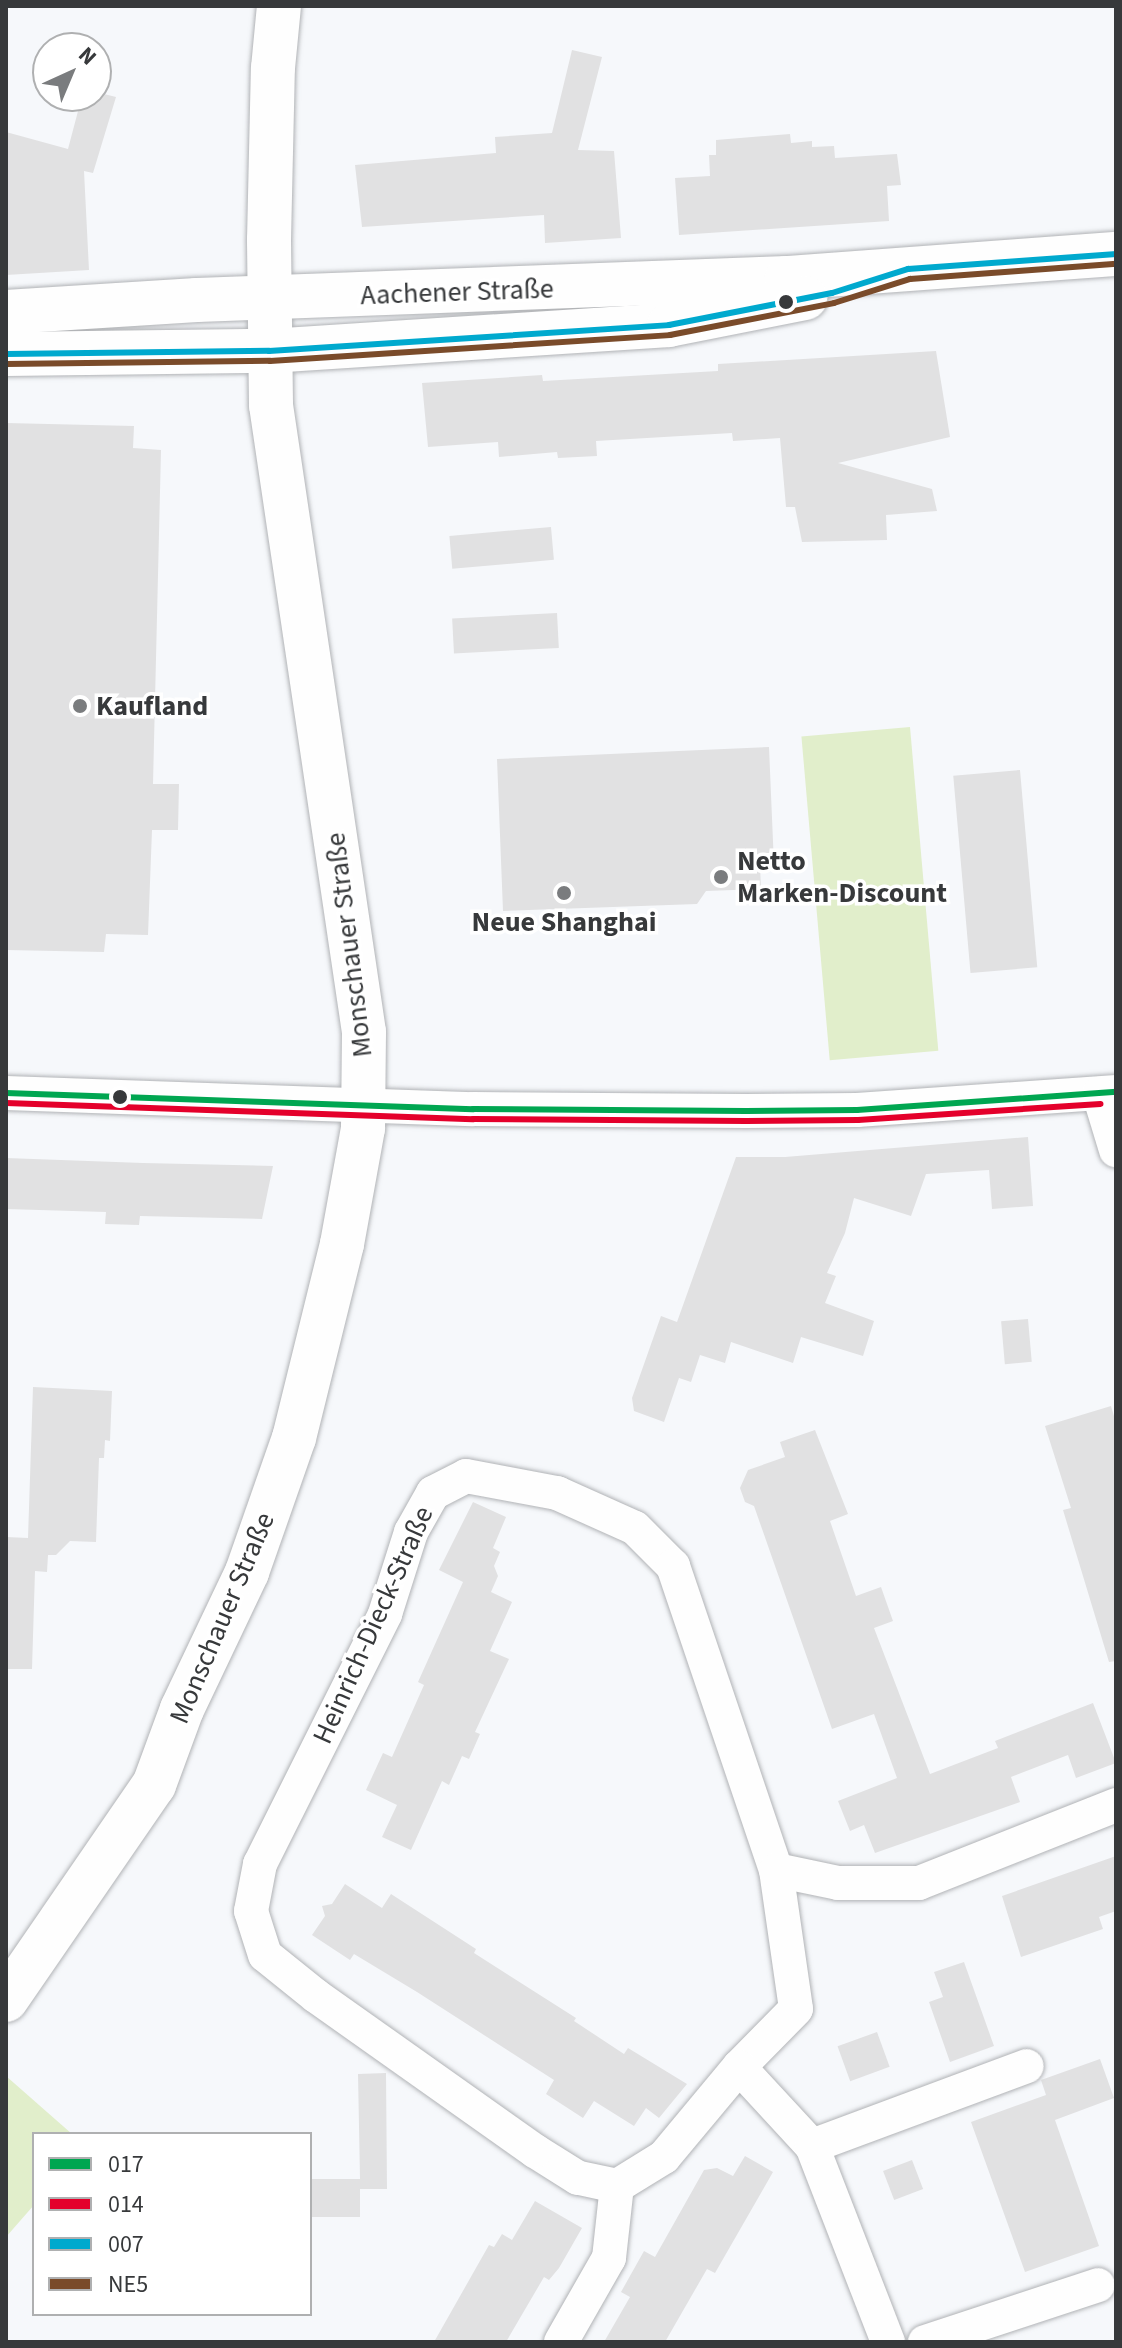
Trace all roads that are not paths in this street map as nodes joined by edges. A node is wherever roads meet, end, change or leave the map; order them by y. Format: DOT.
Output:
graph roads {
  1 [pos="279,6"];
  2 [pos="1116,254"];
  3 [pos="921,268"];
  4 [pos="268,299"];
  5 [pos="6,312"];
  6 [pos="269,351"];
  7 [pos="6,354"];
  8 [pos="6,1093"];
  9 [pos="1107,1093"];
  10 [pos="364,1104"];
  11 [pos="1116,1150"];
  12 [pos="1116,1805"];
  13 [pos="776,1870"];
  14 [pos="6,2000"];
  15 [pos="1027,2066"];
  16 [pos="739,2067"];
  17 [pos="812,2146"];
  18 [pos="617,2186"];
  19 [pos="1098,2285"];
  20 [pos="561,2342"];
  21 [pos="888,2342"];
  22 [pos="925,2342"];
  1 -- 4 [label="main road, Monschauer Straße"];
  2 -- 3 [label="main road, Aachener Straße"];
  3 -- 4 [label="main road, Aachener Straße"];
  3 -- 6 [label="main road, Aachener Straße"];
  4 -- 5 [label="main road, Aachener Straße"];
  4 -- 6 [label="main road, Monschauer Straße"];
  6 -- 7 [label="main road, Aachener Straße"];
  6 -- 10 [label="main road, Monschauer Straße"];
  8 -- 10 [label="street"];
  9 -- 10 [label="street"];
  9 -- 11 [label="street"];
  10 -- 14 [label="main road, Monschauer Straße"];
  12 -- 13 [label="street"];
  13 -- 16 [label="street, Heinrich-Dieck-Straße"];
  13 -- 18 [label="street, Heinrich-Dieck-Straße"];
  15 -- 17 [label="street"];
  16 -- 17 [label="street"];
  16 -- 18 [label="street, Heinrich-Dieck-Straße"];
  17 -- 21 [label="street"];
  18 -- 20 [label="street"];
  19 -- 22 [label="street"];
}
